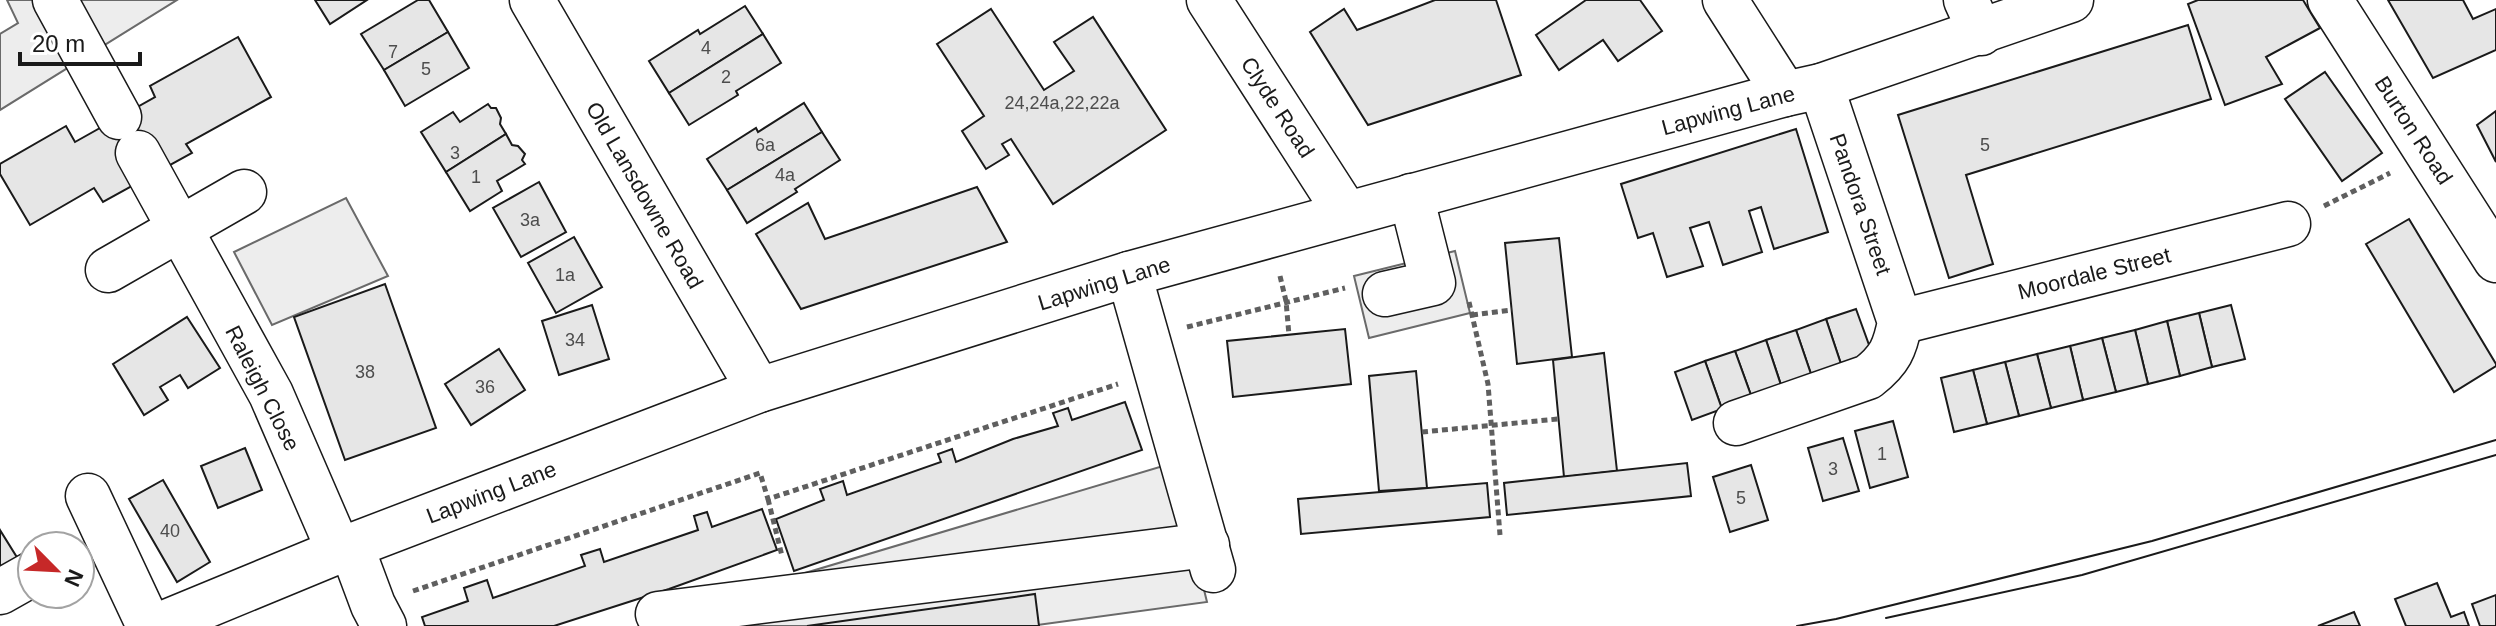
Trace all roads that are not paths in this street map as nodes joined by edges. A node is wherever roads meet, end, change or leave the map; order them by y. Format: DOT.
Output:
graph roads {
  1 [pos="55,0"];
  2 [pos="532,0"];
  3 [pos="1209,0"];
  4 [pos="1725,0"];
  5 [pos="2071,0"];
  6 [pos="2330,0"];
  7 [pos="1973,16"];
  8 [pos="1803,90"];
  9 [pos="244,192"];
  10 [pos="1411,196"];
  11 [pos="1346,213"];
  12 [pos="2288,224"];
  13 [pos="178,229"];
  14 [pos="2496,260"];
  15 [pos="108,270"];
  16 [pos="1129,274"];
  17 [pos="1385,294"];
  18 [pos="1900,322"];
  19 [pos="759,390"];
  20 [pos="1736,423"];
  21 [pos="91,526"];
  22 [pos="345,548"];
  23 [pos="658,614"];
  24 [pos="379,615"];
  25 [pos="149,626"];
  26 [pos="157,626"];
  1 -- 13 [label="street, Raleigh Close"];
  2 -- 19 [label="street, Old Lansdowne Road"];
  3 -- 11 [label="street, Clyde Road"];
  4 -- 8 [label="street, Pandora Street"];
  5 -- 7 [label="street, Lapwing Lane"];
  6 -- 14 [label="street, Burton Road"];
  7 -- 8 [label="street, Lapwing Lane"];
  8 -- 10 [label="street, Lapwing Lane"];
  8 -- 18 [label="street, Pandora Street"];
  9 -- 13 [label="street"];
  10 -- 11 [label="street, Lapwing Lane"];
  10 -- 17 [label="street"];
  11 -- 16 [label="street, Lapwing Lane"];
  12 -- 18 [label="street, Moordale Street"];
  13 -- 15 [label="street"];
  13 -- 22 [label="street, Raleigh Close"];
  16 -- 19 [label="street, Lapwing Lane"];
  16 -- 23 [label="street"];
  18 -- 20 [label="street"];
  19 -- 22 [label="street, Lapwing Lane"];
  21 -- 25 [label="street"];
  22 -- 24 [label="street, Raleigh Close"];
  22 -- 26 [label="street, Lapwing Lane"];
}
